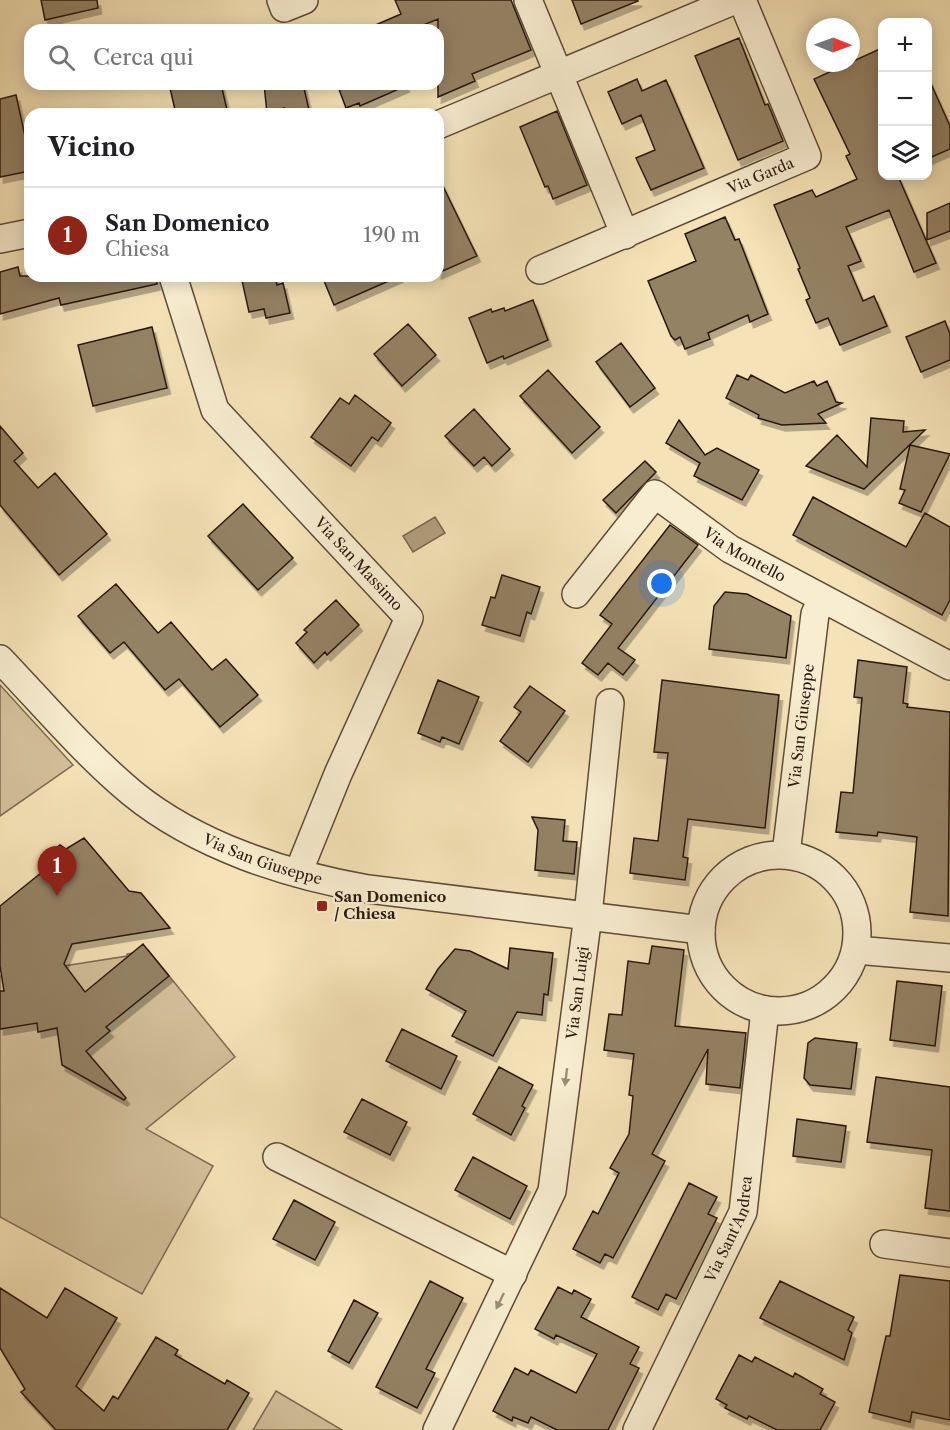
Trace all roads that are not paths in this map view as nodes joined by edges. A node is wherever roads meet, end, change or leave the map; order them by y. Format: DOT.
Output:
graph roads {
  1 [pos="281,0"];
  2 [pos="304,0"];
  3 [pos="528,0"];
  4 [pos="735,0"];
  5 [pos="742,0"];
  6 [pos="558,74"];
  7 [pos="444,122"];
  8 [pos="24,234"];
  9 [pos="625,235"];
  10 [pos="0,239"];
  11 [pos="540,270"];
  12 [pos="175,282"];
  13 [pos="576,594"];
  14 [pos="822,599"];
  15 [pos="0,659"];
  16 [pos="950,666"];
  17 [pos="610,703"];
  18 [pos="786,854"];
  19 [pos="298,873"];
  20 [pos="588,915"];
  21 [pos="700,930"];
  22 [pos="856,950"];
  23 [pos="950,958"];
  24 [pos="765,1010"];
  25 [pos="277,1157"];
  26 [pos="884,1244"];
  27 [pos="950,1253"];
  28 [pos="513,1274"];
  29 [pos="437,1430"];
  30 [pos="637,1430"];
  1 -- 2 [label="street"];
  3 -- 6 [label="street"];
  4 -- 6 [label="street"];
  5 -- 9 [label="street, Via Garda"];
  6 -- 7 [label="street"];
  6 -- 9 [label="street"];
  8 -- 10 [label="street"];
  9 -- 11 [label="street, Via Garda"];
  12 -- 19 [label="street, Via San Massimo"];
  13 -- 14 [label="street, Via Montello"];
  14 -- 16 [label="street, Via Montello"];
  14 -- 18 [label="street, Via San Giuseppe"];
  15 -- 19 [label="street, Via San Giuseppe"];
  17 -- 20 [label="street, Via San Luigi"];
  18 -- 21 [label="street"];
  18 -- 22 [label="street"];
  19 -- 20 [label="street, Via San Giuseppe"];
  20 -- 21 [label="street, Via San Giuseppe"];
  20 -- 28 [label="street, Via San Luigi, one-way"];
  21 -- 24 [label="street"];
  22 -- 23 [label="street"];
  22 -- 24 [label="street"];
  24 -- 30 [label="street, Via Sant'Andrea"];
  25 -- 28 [label="street"];
  26 -- 27 [label="street"];
  28 -- 29 [label="street, Via San Luigi, one-way"];
}
